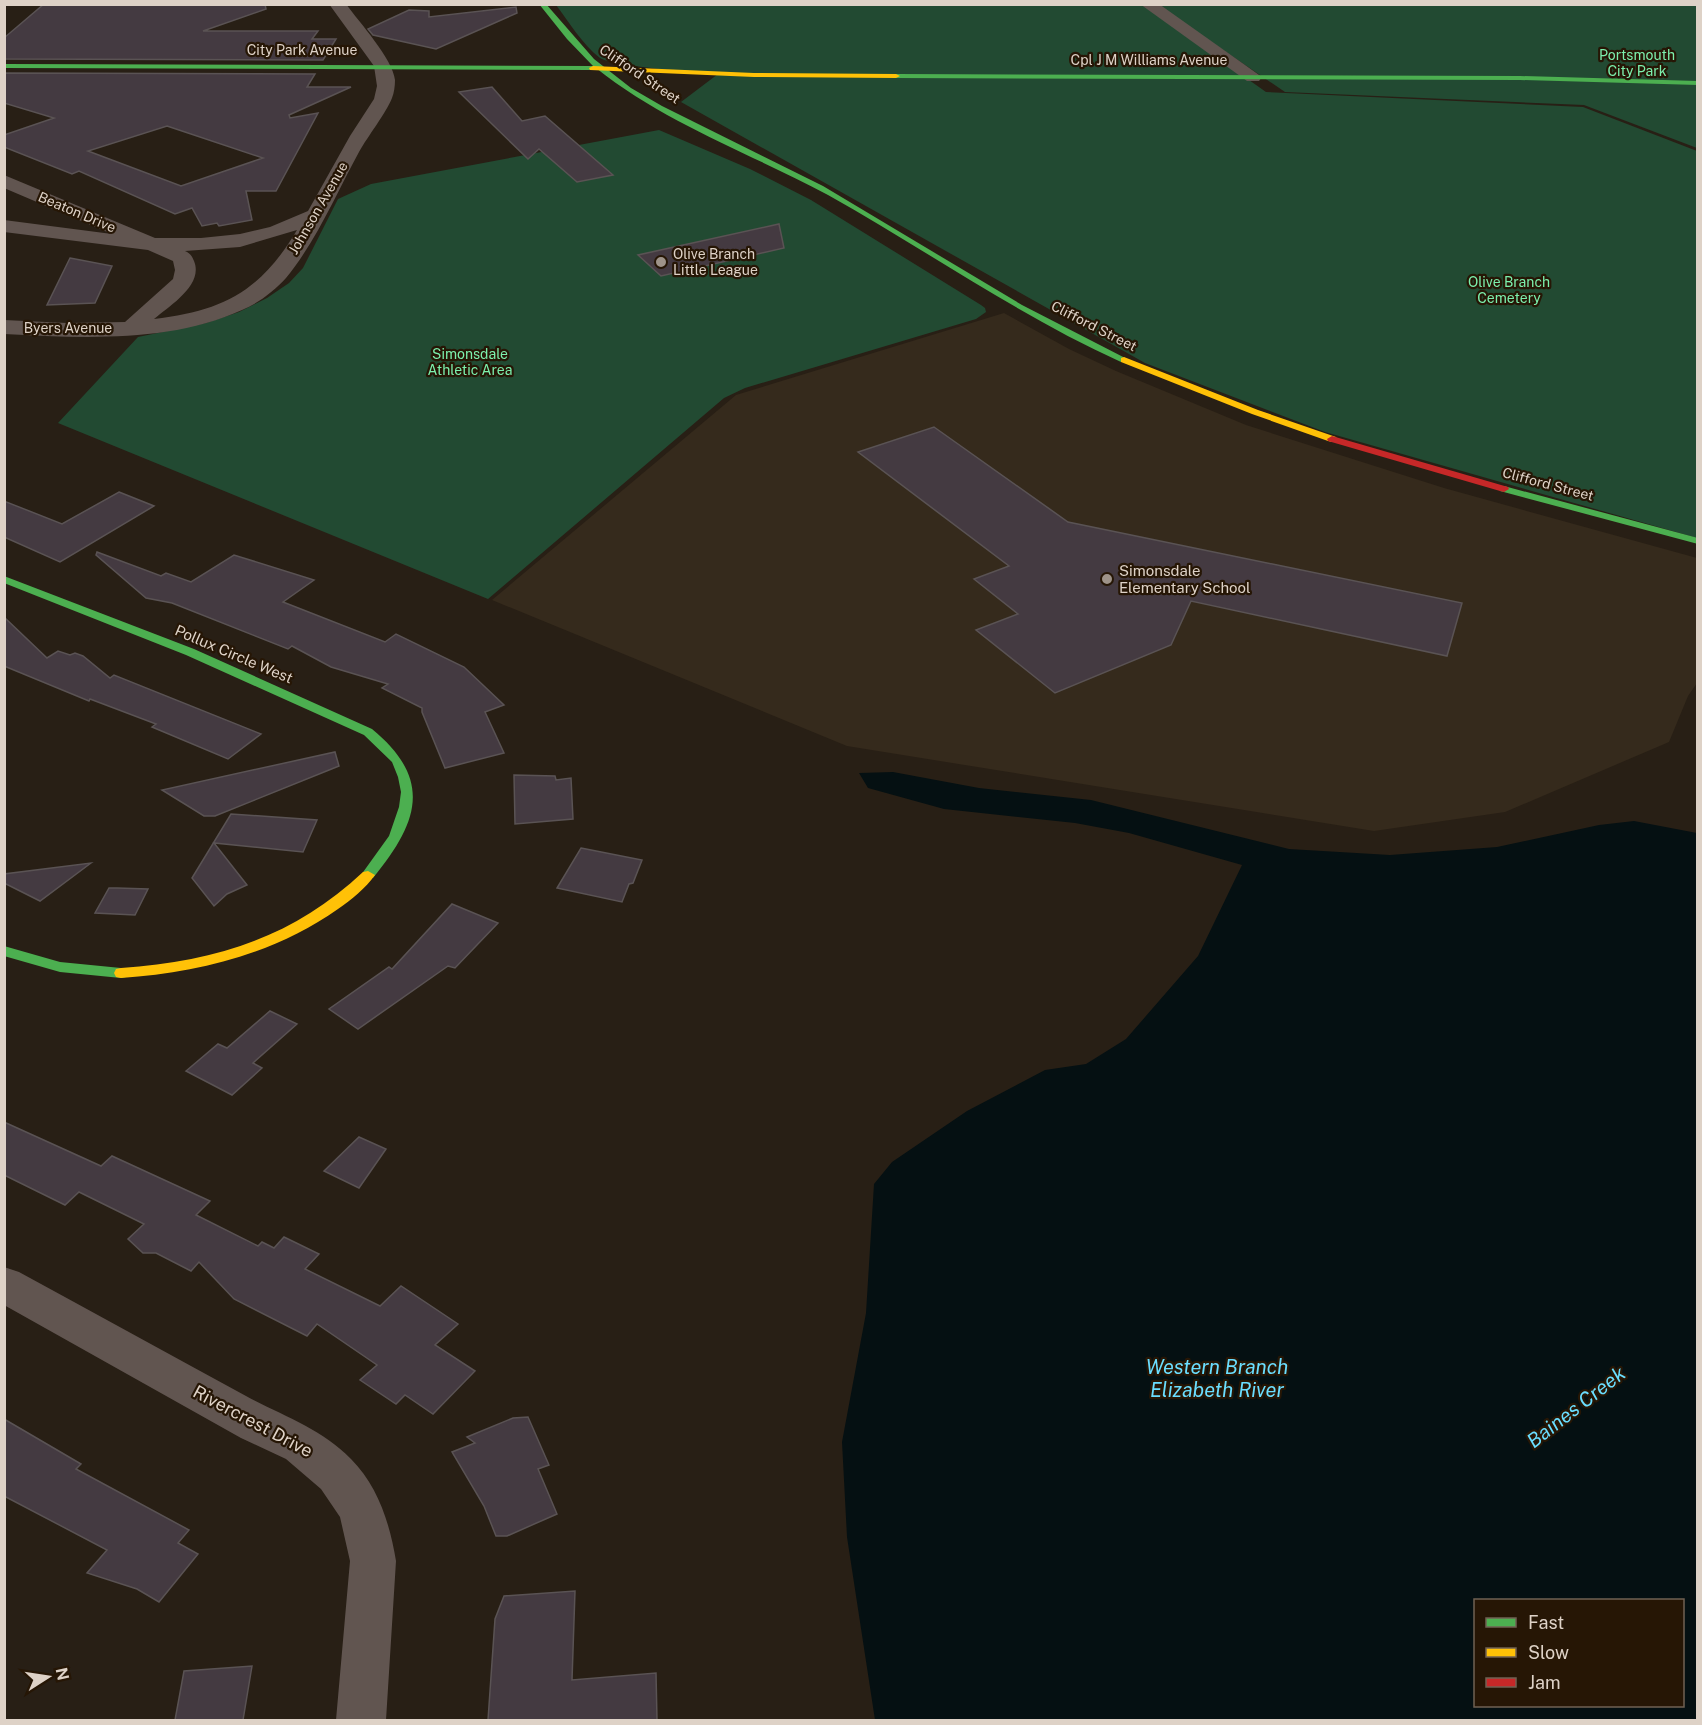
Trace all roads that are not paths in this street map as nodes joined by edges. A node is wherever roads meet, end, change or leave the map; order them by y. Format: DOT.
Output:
graph roads {
  1 [pos="337,4"];
  2 [pos="543,4"];
  3 [pos="1148,4"];
  4 [pos="4,66"];
  5 [pos="382,66"];
  6 [pos="600,68"];
  7 [pos="723,75"];
  8 [pos="1253,77"];
  9 [pos="1698,83"];
  10 [pos="659,95"];
  11 [pos="4,181"];
  12 [pos="313,216"];
  13 [pos="4,226"];
  14 [pos="150,243"];
  15 [pos="4,327"];
  16 [pos="131,328"];
  17 [pos="1698,542"];
  18 [pos="4,579"];
  19 [pos="4,951"];
  20 [pos="4,1284"];
  21 [pos="361,1720"];
  1 -- 5 [label="street"];
  2 -- 6 [label="street, Clifford Street"];
  3 -- 8 [label="street"];
  4 -- 5 [label="street, City Park Avenue"];
  5 -- 6 [label="street, City Park Avenue"];
  5 -- 12 [label="street, Johnson Avenue"];
  6 -- 7 [label="street, Cpl J M Williams Avenue"];
  6 -- 10 [label="street, Clifford Street"];
  7 -- 8 [label="street, Cpl J M Williams Avenue"];
  7 -- 10 [label="street"];
  8 -- 9 [label="street, Cpl J M Williams Avenue"];
  10 -- 17 [label="street, Clifford Street"];
  11 -- 14 [label="street, Beaton Drive"];
  12 -- 14 [label="street, Beaton Drive"];
  12 -- 16 [label="street, Johnson Avenue"];
  13 -- 14 [label="street"];
  14 -- 16 [label="street, Beaton Drive"];
  15 -- 16 [label="street, Byers Avenue"];
  18 -- 19 [label="street, Pollux Circle West"];
  20 -- 21 [label="street, Rivercrest Drive"];
}
